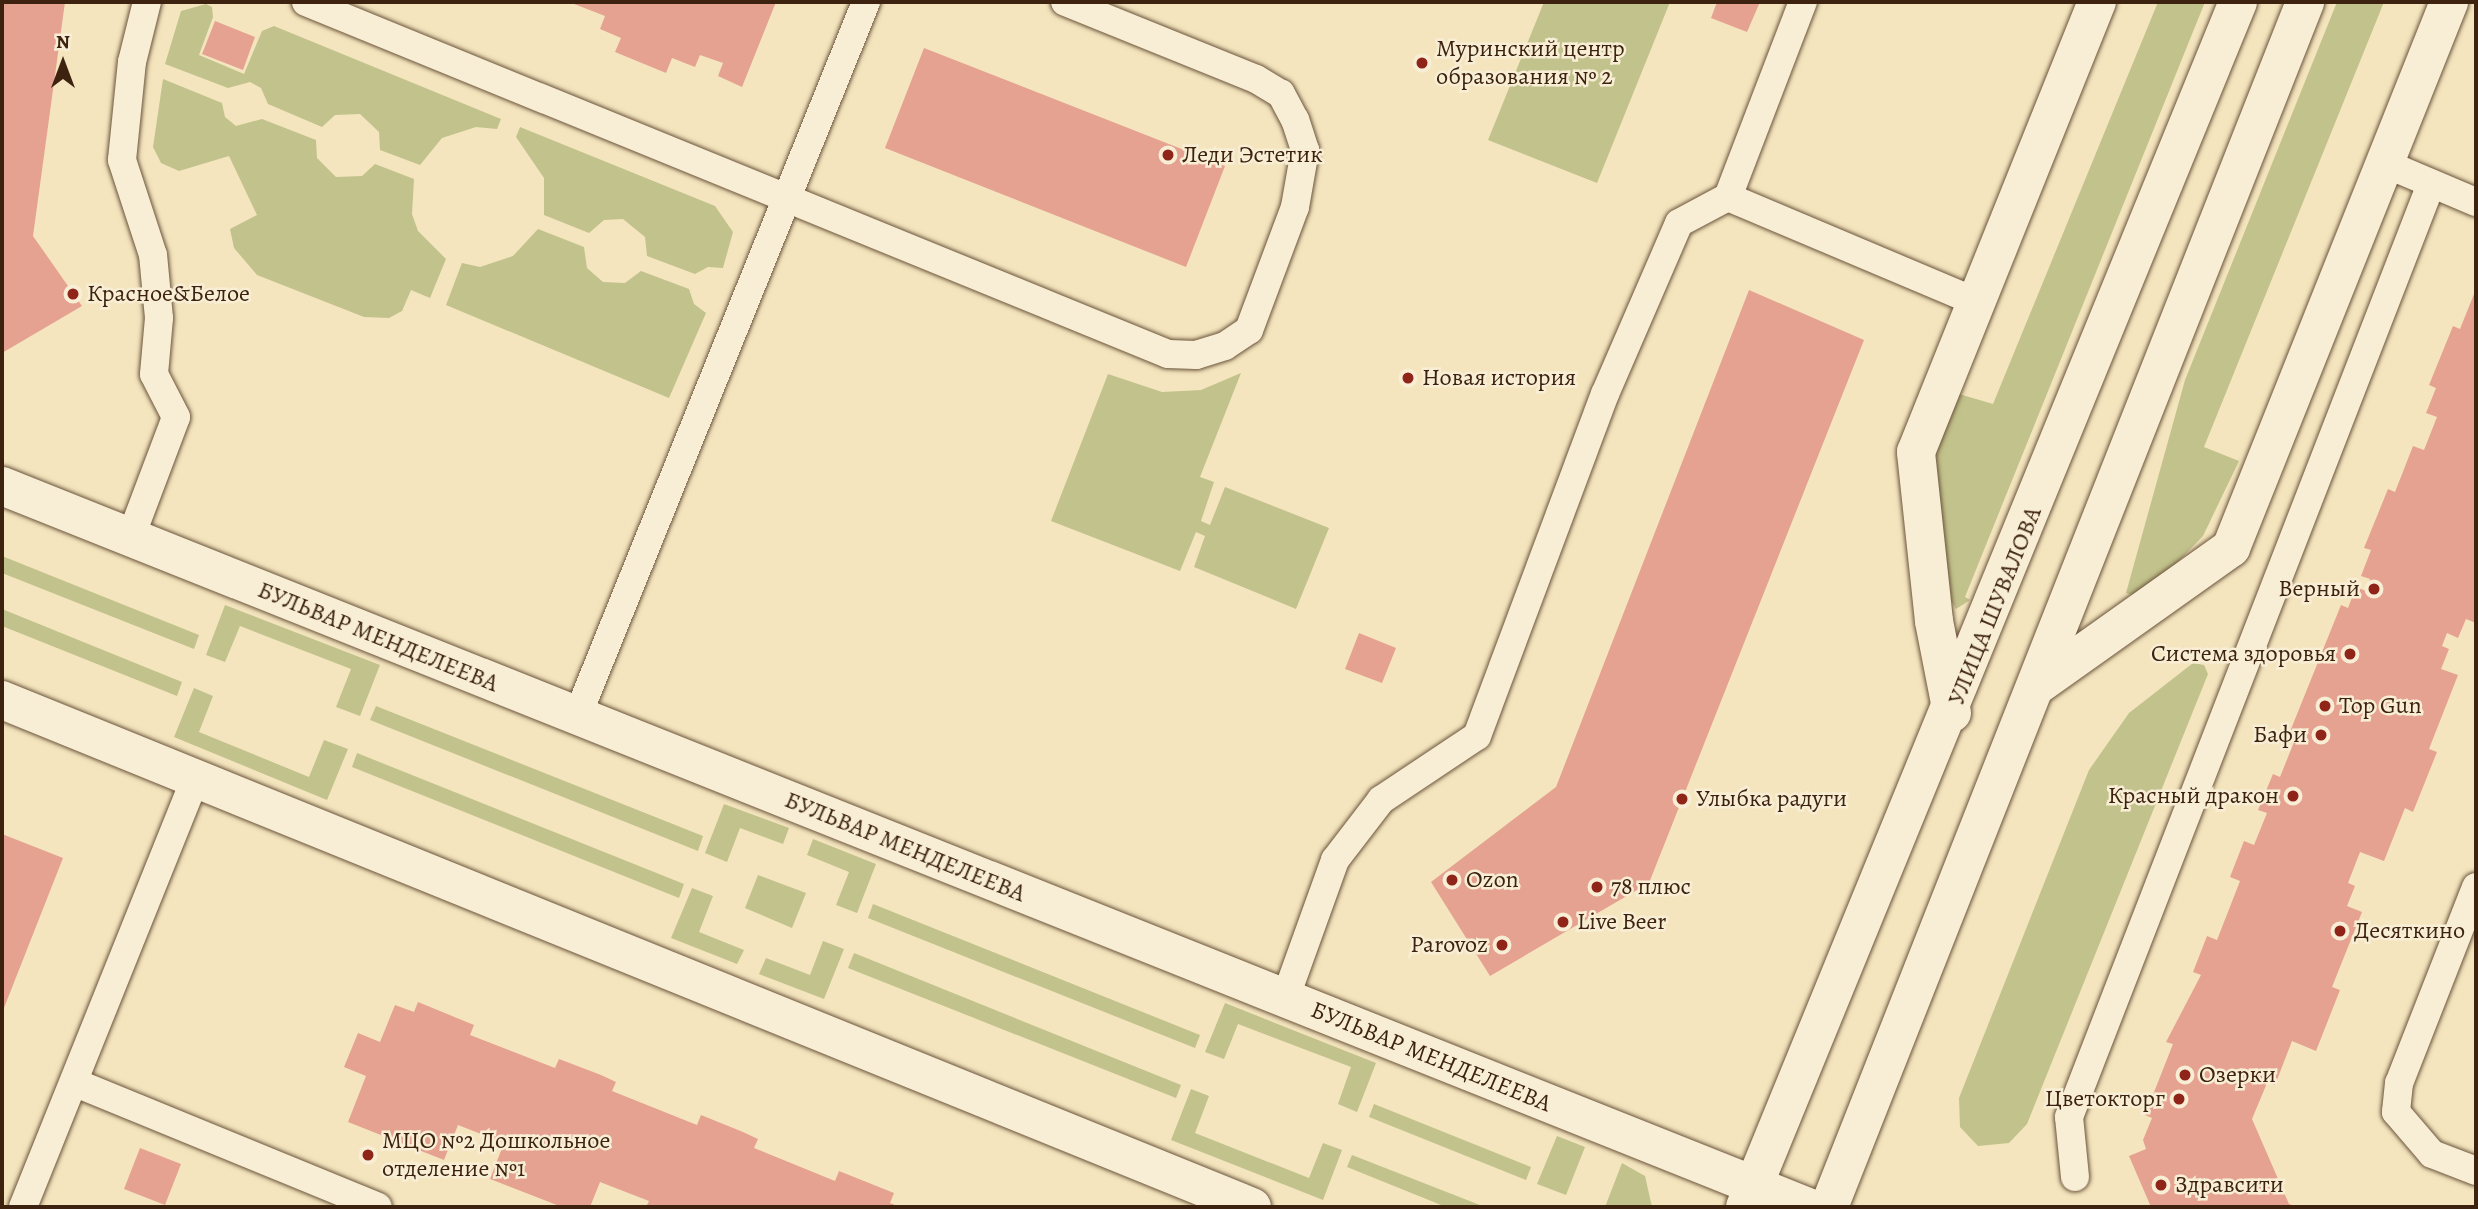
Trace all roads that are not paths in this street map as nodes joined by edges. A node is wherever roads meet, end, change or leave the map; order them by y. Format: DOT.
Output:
graph roads {
  1 [pos="147,2"];
  2 [pos="306,2"];
  3 [pos="866,2"];
  4 [pos="1065,2"];
  5 [pos="1803,2"];
  6 [pos="2097,2"];
  7 [pos="2238,2"];
  8 [pos="2305,2"];
  9 [pos="2449,2"];
  10 [pos="2384,163"];
  11 [pos="2431,184"];
  12 [pos="1728,197"];
  13 [pos="787,198"];
  14 [pos="2476,202"];
  15 [pos="1976,302"];
  16 [pos="2,486"];
  17 [pos="130,539"];
  18 [pos="2038,685"];
  19 [pos="2,700"];
  20 [pos="1952,713"];
  21 [pos="578,716"];
  22 [pos="196,776"];
  23 [pos="2476,887"];
  24 [pos="1285,999"];
  25 [pos="76,1083"];
  26 [pos="2476,1171"];
  27 [pos="2076,1177"];
  28 [pos="1197,1197"];
  29 [pos="1750,1197"];
  30 [pos="23,1207"];
  31 [pos="379,1207"];
  32 [pos="1252,1207"];
  33 [pos="1808,1207"];
  34 [pos="1829,1207"];
  1 -- 17 [label="lane"];
  2 -- 13 [label="lane"];
  3 -- 13 [label="lane"];
  4 -- 13 [label="lane"];
  5 -- 12 [label="lane"];
  6 -- 15 [label="street"];
  7 -- 20 [label="street, УЛИЦА ШУВАЛОВА"];
  8 -- 18 [label="street"];
  9 -- 10 [label="street"];
  10 -- 11 [label="lane"];
  10 -- 18 [label="street"];
  11 -- 14 [label="lane"];
  11 -- 27 [label="lane"];
  12 -- 15 [label="lane"];
  12 -- 24 [label="lane"];
  13 -- 21 [label="lane"];
  15 -- 20 [label="street"];
  16 -- 17 [label="street, БУЛЬВАР МЕНДЕЛЕЕВА"];
  17 -- 21 [label="street, БУЛЬВАР МЕНДЕЛЕЕВА"];
  18 -- 34 [label="street"];
  19 -- 22 [label="street"];
  20 -- 29 [label="street, УЛИЦА ШУВАЛОВА"];
  21 -- 24 [label="street, БУЛЬВАР МЕНДЕЛЕЕВА"];
  22 -- 25 [label="lane"];
  22 -- 28 [label="street"];
  23 -- 26 [label="lane"];
  24 -- 29 [label="street, БУЛЬВАР МЕНДЕЛЕЕВА"];
  25 -- 30 [label="lane"];
  25 -- 31 [label="lane"];
  28 -- 32 [label="street"];
  29 -- 33 [label="street, БУЛЬВАР МЕНДЕЛЕЕВА"];
}
